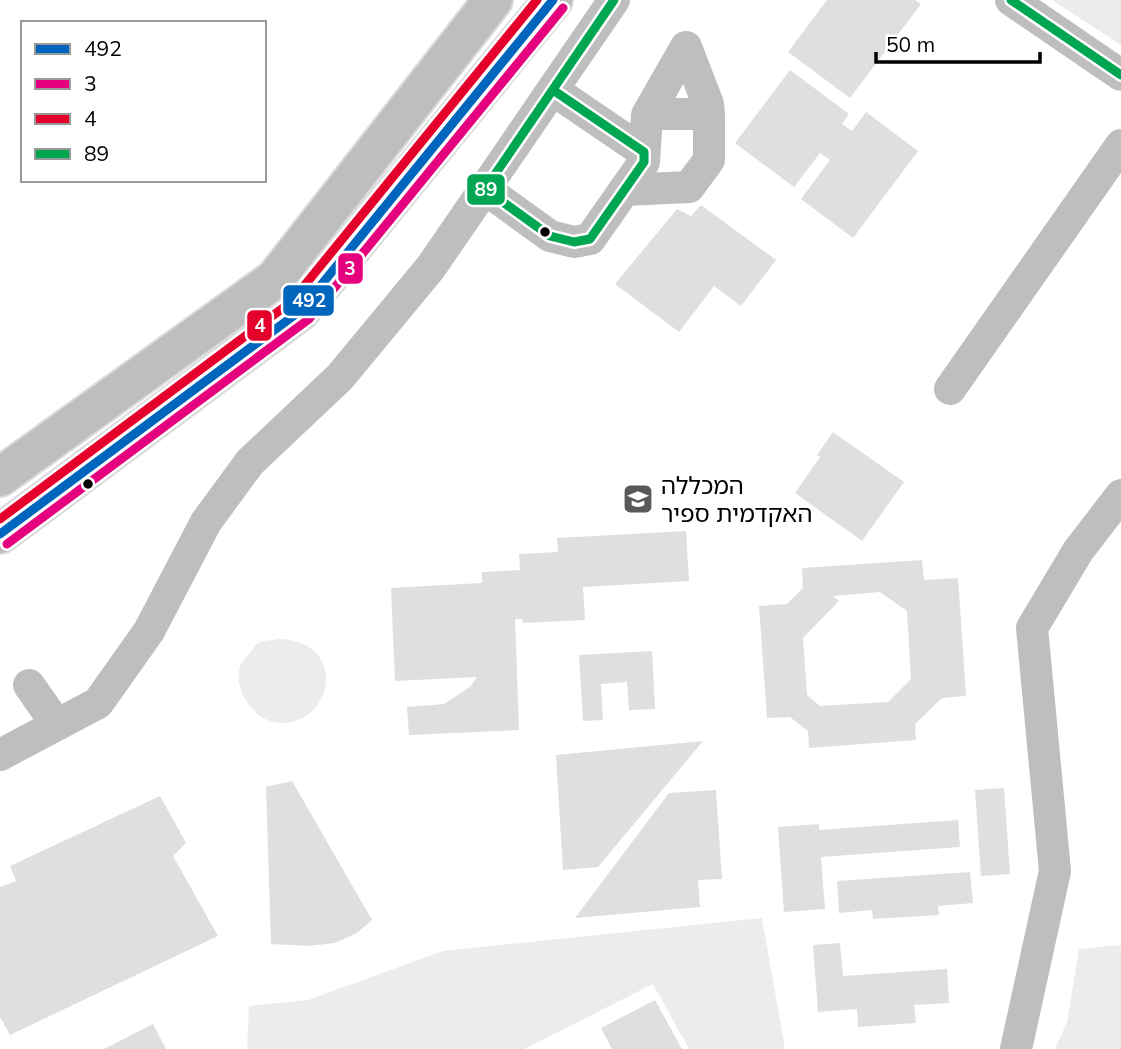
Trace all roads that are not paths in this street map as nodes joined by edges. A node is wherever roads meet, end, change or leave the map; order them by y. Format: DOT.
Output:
graph roads {
  1 [pos="493,0"];
  2 [pos="552,0"];
  3 [pos="614,0"];
  4 [pos="1011,0"];
  5 [pos="1121,75"];
  6 [pos="553,90"];
  7 [pos="648,114"];
  8 [pos="709,114"];
  9 [pos="1121,145"];
  10 [pos="644,152"];
  11 [pos="485,189"];
  12 [pos="624,190"];
  13 [pos="950,389"];
  14 [pos="0,477"];
  15 [pos="1121,495"];
  16 [pos="0,534"];
  17 [pos="29,685"];
  18 [pos="57,725"];
  19 [pos="0,754"];
  20 [pos="1016,1049"];
  1 -- 14 [label="main road"];
  2 -- 16 [label="main road"];
  3 -- 6 [label="street"];
  4 -- 5 [label="street"];
  6 -- 10 [label="street"];
  6 -- 11 [label="street"];
  7 -- 8 [label="street"];
  7 -- 8 [label="street"];
  7 -- 10 [label="street"];
  8 -- 12 [label="street"];
  9 -- 13 [label="street"];
  10 -- 12 [label="street"];
  11 -- 12 [label="street"];
  11 -- 18 [label="street"];
  15 -- 20 [label="street"];
  17 -- 18 [label="street"];
  18 -- 19 [label="street"];
}
